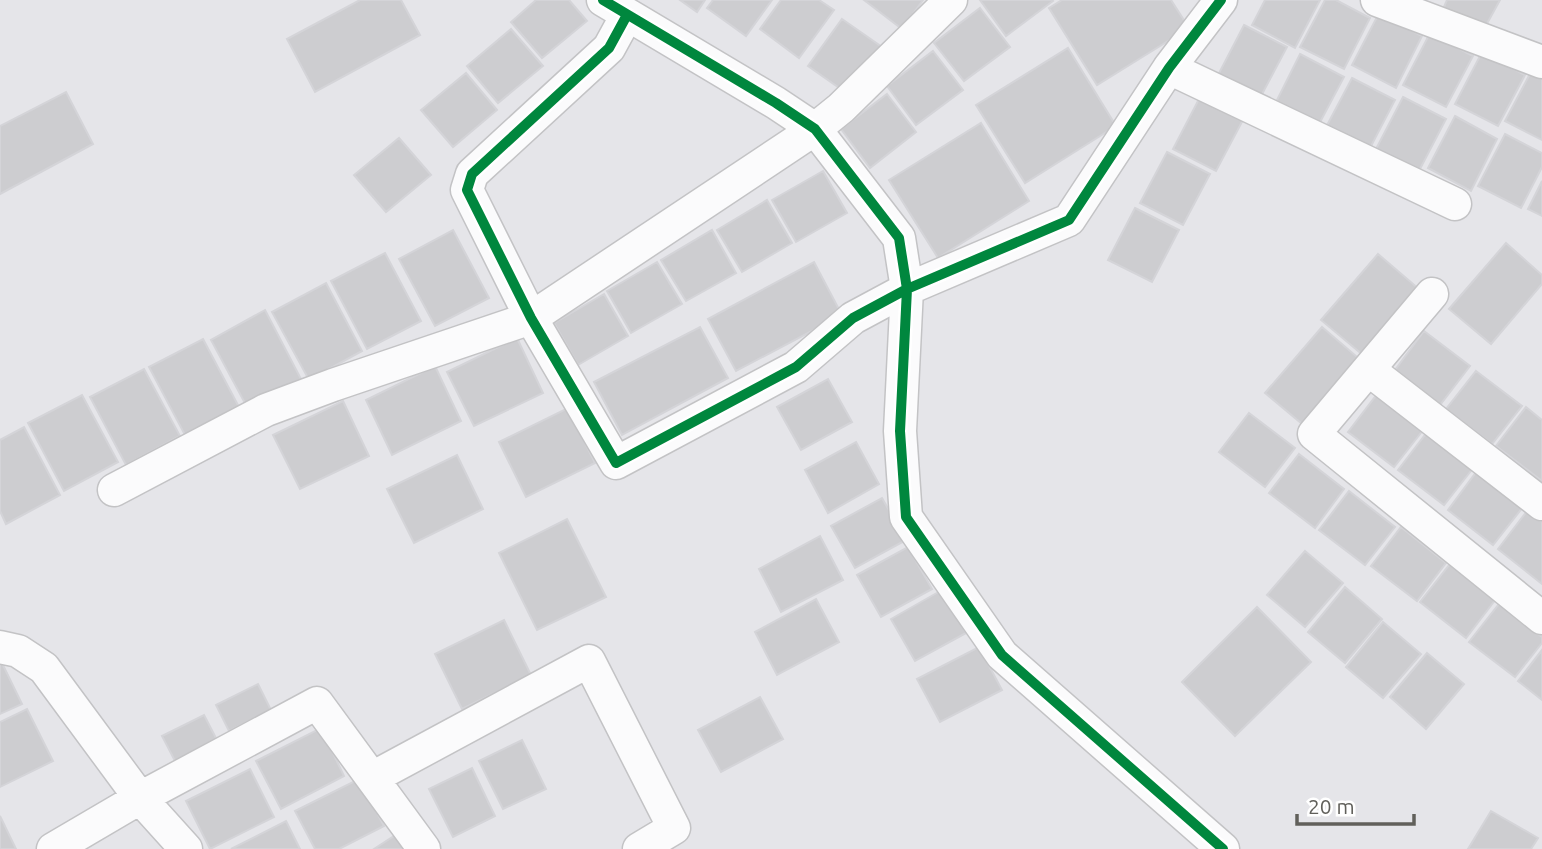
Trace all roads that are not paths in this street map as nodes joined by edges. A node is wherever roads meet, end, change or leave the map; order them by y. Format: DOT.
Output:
graph roads {
  1 [pos="951,0"];
  2 [pos="1221,0"];
  3 [pos="1377,0"];
  4 [pos="615,7"];
  5 [pos="1542,62"];
  6 [pos="1169,68"];
  7 [pos="815,128"];
  8 [pos="1455,204"];
  9 [pos="907,289"];
  10 [pos="1432,295"];
  11 [pos="531,318"];
  12 [pos="1369,370"];
  13 [pos="114,490"];
  14 [pos="1542,504"];
  15 [pos="1542,618"];
  16 [pos="0,646"];
  17 [pos="372,778"];
  18 [pos="140,798"];
  19 [pos="1206,844"];
  20 [pos="53,849"];
  21 [pos="186,849"];
  22 [pos="424,849"];
  23 [pos="639,849"];
  1 -- 7 [label="street"];
  2 -- 6 [label="street"];
  3 -- 5 [label="street"];
  4 -- 7 [label="street"];
  4 -- 11 [label="street"];
  6 -- 8 [label="street"];
  6 -- 9 [label="street"];
  7 -- 9 [label="street"];
  7 -- 11 [label="street"];
  9 -- 11 [label="street"];
  9 -- 19 [label="street"];
  10 -- 12 [label="street"];
  11 -- 13 [label="street"];
  12 -- 14 [label="street"];
  12 -- 15 [label="street"];
  16 -- 18 [label="street"];
  17 -- 18 [label="street"];
  17 -- 22 [label="street"];
  17 -- 23 [label="street"];
  18 -- 20 [label="street"];
  18 -- 21 [label="street"];
}
